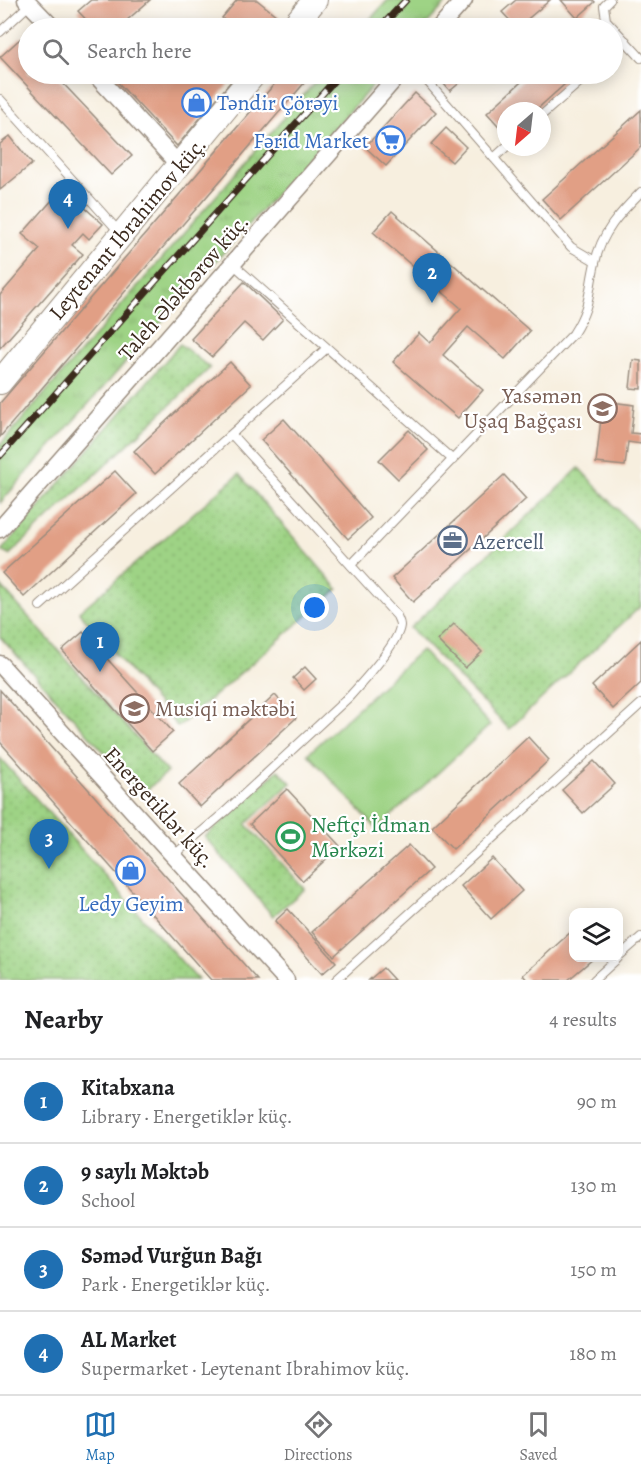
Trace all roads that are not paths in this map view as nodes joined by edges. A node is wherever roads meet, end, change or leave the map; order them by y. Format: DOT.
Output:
graph roads {
  1 [pos="315,0"];
  2 [pos="464,0"];
  3 [pos="610,0"];
  4 [pos="28,2"];
  5 [pos="43,18"];
  6 [pos="300,18"];
  7 [pos="448,18"];
  8 [pos="606,18"];
  9 [pos="0,32"];
  10 [pos="623,38"];
  11 [pos="626,41"];
  12 [pos="623,44"];
  13 [pos="641,58"];
  14 [pos="104,84"];
  15 [pos="246,84"];
  16 [pos="390,84"];
  17 [pos="430,84"];
  18 [pos="578,84"];
  19 [pos="0,99"];
  20 [pos="7,107"];
  21 [pos="551,107"];
  22 [pos="0,114"];
  23 [pos="497,155"];
  24 [pos="494,158"];
  25 [pos="179,165"];
  26 [pos="641,192"];
  27 [pos="121,235"];
  28 [pos="595,261"];
  29 [pos="233,264"];
  30 [pos="327,348"];
  31 [pos="0,382"];
  32 [pos="232,436"];
  33 [pos="453,460"];
  34 [pos="0,529"];
  35 [pos="351,566"];
  36 [pos="40,606"];
  37 [pos="0,664"];
  38 [pos="641,704"];
  39 [pos="173,856"];
  40 [pos="641,937"];
  41 [pos="623,953"];
  42 [pos="613,962"];
  43 [pos="286,980"];
  44 [pos="336,980"];
  45 [pos="594,980"];
  1 -- 6 [label="street"];
  2 -- 7 [label="street"];
  3 -- 8 [label="lane"];
  4 -- 5 [label="street"];
  4 -- 9 [label="lane"];
  10 -- 11 [label="lane"];
  11 -- 12 [label="lane"];
  11 -- 13 [label="lane"];
  14 -- 25 [label="street"];
  15 -- 25 [label="street, Leytenant Ibrahimov küç."];
  16 -- 29 [label="street, Taleh Ələkbərov küç."];
  17 -- 24 [label="lane"];
  18 -- 21 [label="lane"];
  19 -- 20 [label="lane"];
  20 -- 22 [label="lane"];
  20 -- 27 [label="lane"];
  23 -- 24 [label="lane"];
  24 -- 28 [label="lane"];
  25 -- 27 [label="street, Leytenant Ibrahimov küç."];
  26 -- 28 [label="lane"];
  27 -- 31 [label="street, Leytenant Ibrahimov küç."];
  28 -- 33 [label="lane"];
  29 -- 30 [label="lane"];
  29 -- 34 [label="street, Taleh Ələkbərov küç."];
  30 -- 32 [label="lane"];
  30 -- 33 [label="lane"];
  32 -- 35 [label="lane"];
  32 -- 36 [label="lane"];
  33 -- 35 [label="lane"];
  35 -- 39 [label="lane"];
  37 -- 39 [label="street, Energetiklər küç."];
  38 -- 44 [label="lane"];
  39 -- 43 [label="street, Energetiklər küç."];
  40 -- 41 [label="lane"];
  42 -- 45 [label="lane"];
}
